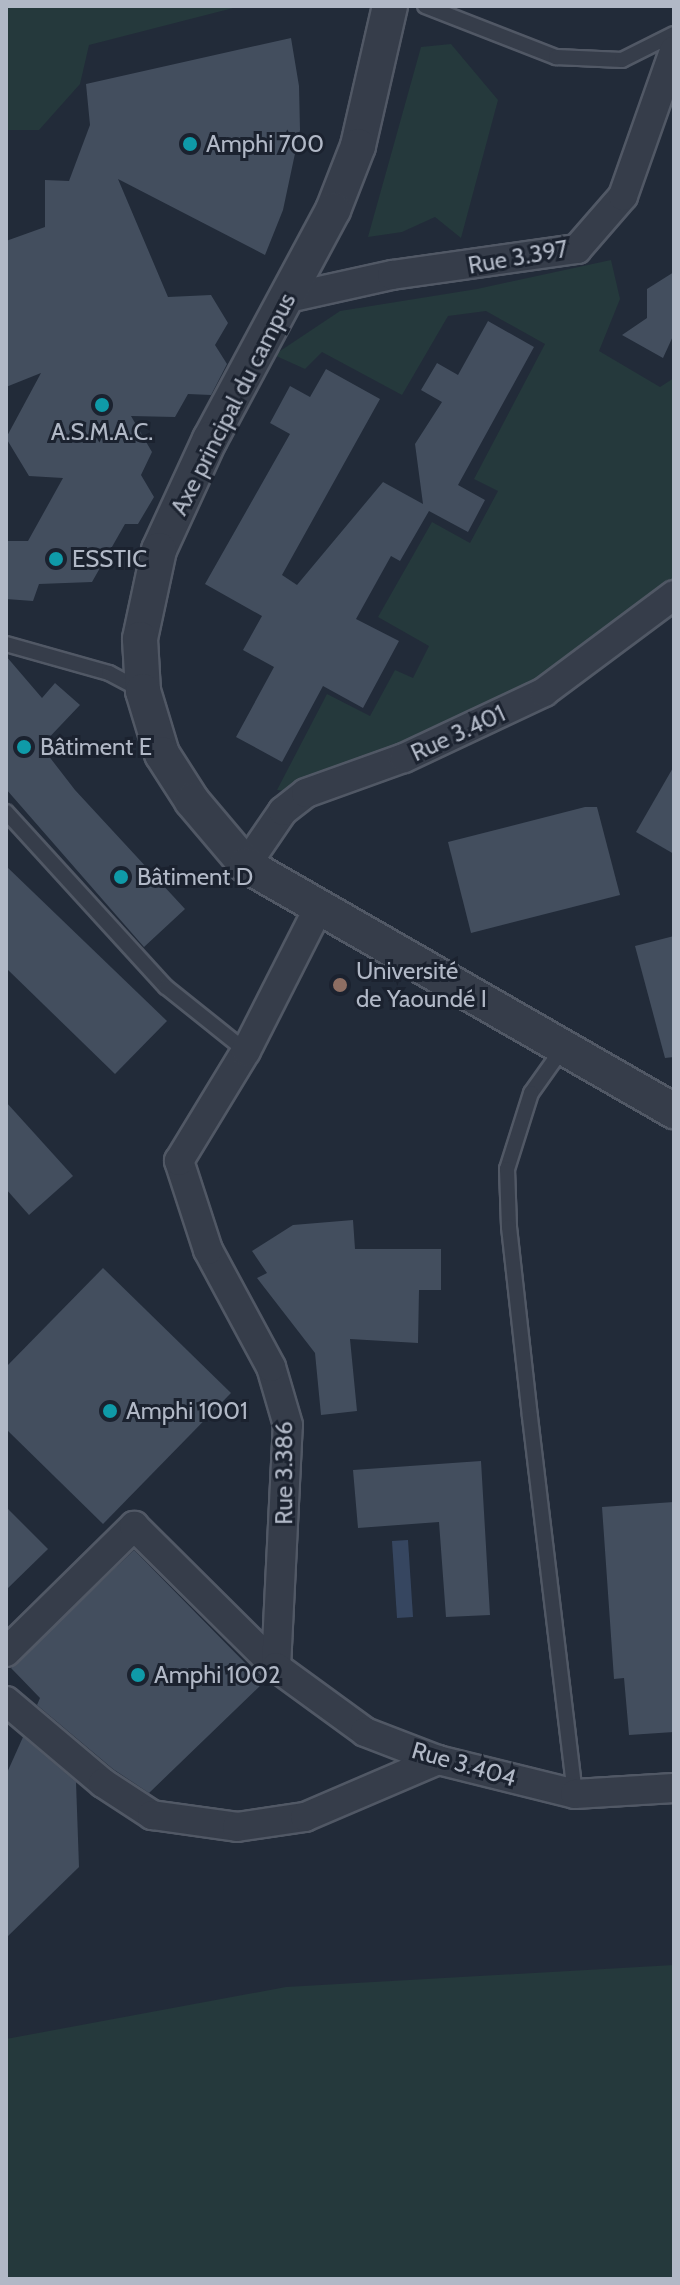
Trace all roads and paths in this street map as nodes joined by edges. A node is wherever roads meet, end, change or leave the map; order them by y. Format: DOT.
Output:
graph roads {
  1 [pos="390,6"];
  2 [pos="425,6"];
  3 [pos="674,34"];
  4 [pos="674,51"];
  5 [pos="288,298"];
  6 [pos="674,595"];
  7 [pos="6,644"];
  8 [pos="143,691"];
  9 [pos="6,812"];
  10 [pos="246,865"];
  11 [pos="318,909"];
  12 [pos="563,1048"];
  13 [pos="246,1051"];
  14 [pos="674,1111"];
  15 [pos="6,1652"];
  16 [pos="276,1667"];
  17 [pos="6,1701"];
  18 [pos="438,1760"];
  19 [pos="674,1788"];
  20 [pos="575,1794"];
  1 -- 5 [label="street, Axe principal du campus"];
  2 -- 3 [label="lane"];
  4 -- 5 [label="street, Rue 3.397"];
  5 -- 8 [label="street, Axe principal du campus"];
  6 -- 10 [label="street, Rue 3.401"];
  7 -- 8 [label="lane"];
  8 -- 10 [label="street, Axe principal du campus"];
  9 -- 13 [label="lane"];
  10 -- 11 [label="street, Axe principal du campus"];
  11 -- 12 [label="street, Axe principal du campus"];
  11 -- 13 [label="street, Rue 3.386"];
  12 -- 14 [label="street, Axe principal du campus"];
  12 -- 20 [label="lane"];
  13 -- 16 [label="street, Rue 3.386"];
  15 -- 16 [label="street"];
  16 -- 18 [label="street, Rue 3.404"];
  17 -- 18 [label="street"];
  18 -- 20 [label="street, Rue 3.404"];
  19 -- 20 [label="street, Rue 3.404"];
}
